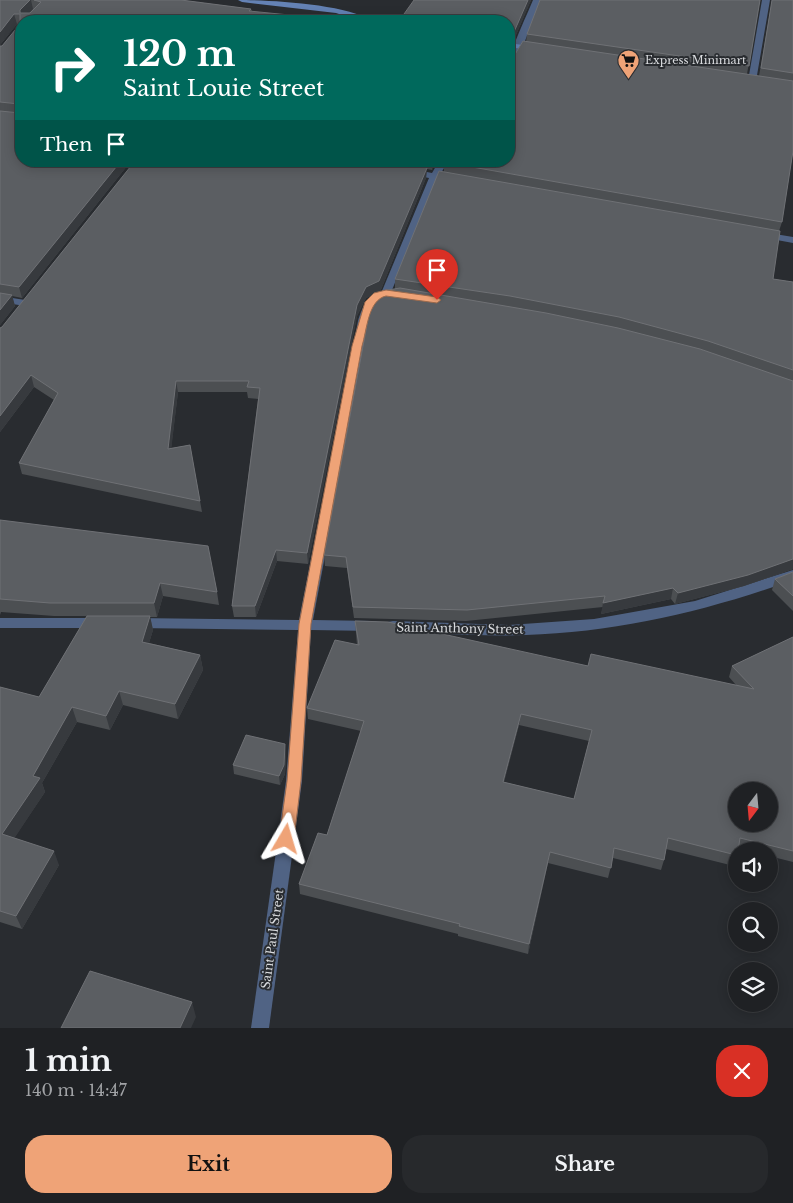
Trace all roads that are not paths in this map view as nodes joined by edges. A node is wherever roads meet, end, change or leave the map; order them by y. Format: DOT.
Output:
graph roads {
  1 [pos="242,0"];
  2 [pos="537,0"];
  3 [pos="766,0"];
  4 [pos="349,15"];
  5 [pos="515,46"];
  6 [pos="519,46"];
  7 [pos="548,50"];
  8 [pos="515,53"];
  9 [pos="753,81"];
  10 [pos="440,167"];
  11 [pos="405,171"];
  12 [pos="434,176"];
  13 [pos="463,182"];
  14 [pos="750,233"];
  15 [pos="793,240"];
  16 [pos="386,293"];
  17 [pos="400,294"];
  18 [pos="0,299"];
  19 [pos="25,304"];
  20 [pos="793,575"];
  21 [pos="0,623"];
  22 [pos="305,624"];
  23 [pos="260,1028"];
  1 -- 4 [label="main road"];
  2 -- 6 [label="street"];
  3 -- 9 [label="street"];
  5 -- 6 [label="main road"];
  6 -- 7 [label="main road"];
  6 -- 8 [label="street"];
  10 -- 12 [label="street"];
  11 -- 12 [label="street"];
  12 -- 13 [label="street"];
  12 -- 16 [label="street"];
  14 -- 15 [label="street"];
  16 -- 17 [label="street"];
  16 -- 22 [label="street, Saint Paul Street"];
  18 -- 19 [label="street"];
  20 -- 22 [label="street, Saint Anthony Street"];
  21 -- 22 [label="street, Saint Anthony Street"];
  22 -- 23 [label="street, Saint Paul Street"];
}
